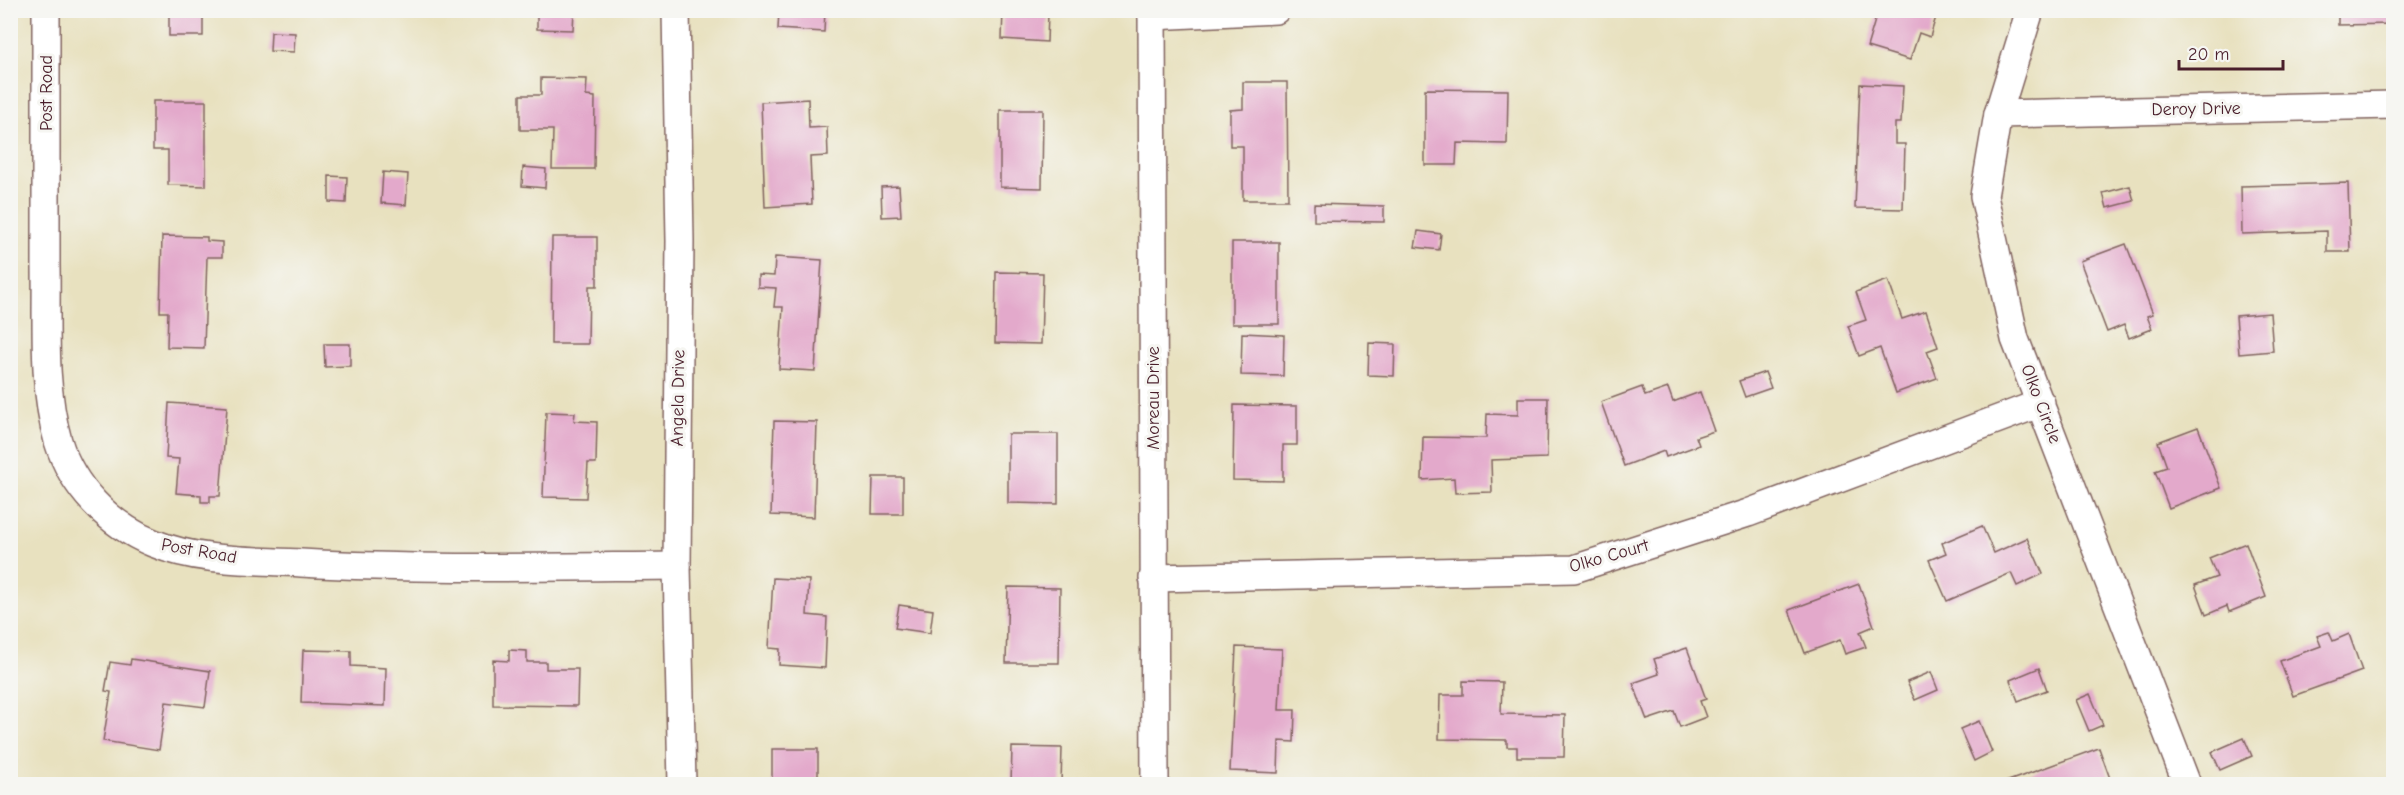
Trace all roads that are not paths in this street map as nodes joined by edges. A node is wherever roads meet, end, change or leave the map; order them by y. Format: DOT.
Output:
graph roads {
  1 [pos="46,10"];
  2 [pos="676,10"];
  3 [pos="1275,10"];
  4 [pos="2031,10"];
  5 [pos="1152,14"];
  6 [pos="2394,105"];
  7 [pos="1998,114"];
  8 [pos="2041,404"];
  9 [pos="677,566"];
  10 [pos="1153,578"];
  11 [pos="682,784"];
  12 [pos="1155,784"];
  13 [pos="2187,784"];
  1 -- 9 [label="street, Post Road"];
  2 -- 9 [label="street, Angela Drive"];
  3 -- 5 [label="street"];
  4 -- 7 [label="street, Olko Circle"];
  5 -- 10 [label="street, Moreau Drive"];
  6 -- 7 [label="street, Deroy Drive"];
  7 -- 8 [label="street, Olko Circle"];
  8 -- 10 [label="street, Olko Court"];
  8 -- 13 [label="street, Olko Circle"];
  9 -- 11 [label="street, Angela Drive"];
  10 -- 12 [label="street, Moreau Drive"];
}
